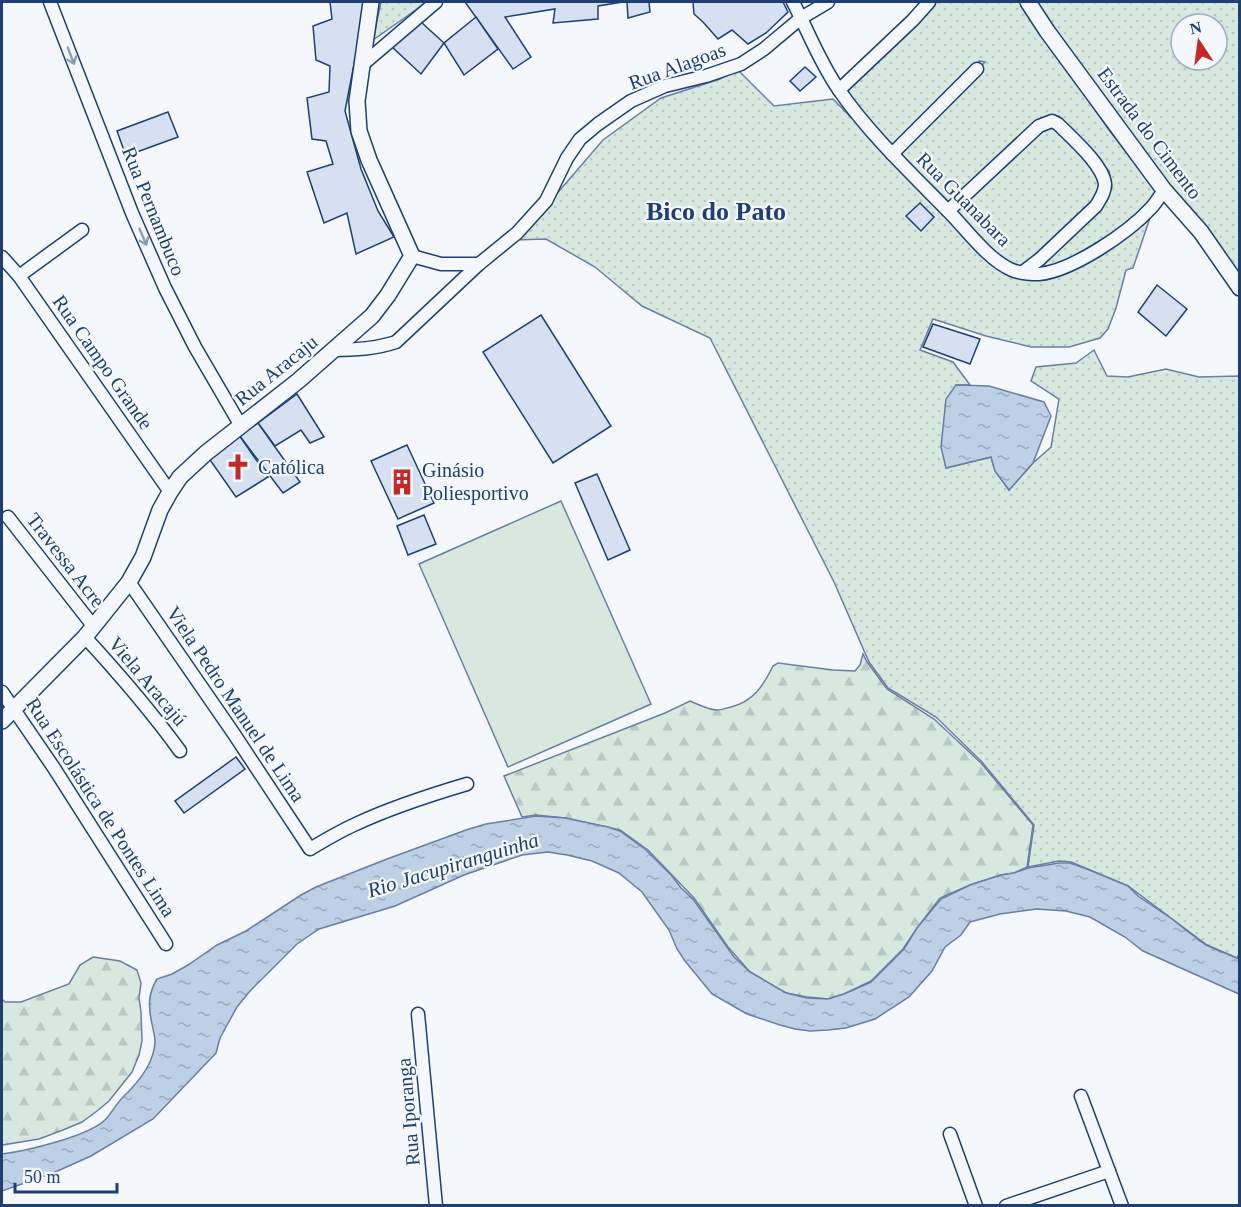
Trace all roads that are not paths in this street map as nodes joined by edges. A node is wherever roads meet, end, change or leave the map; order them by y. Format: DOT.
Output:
graph roads {
  1 [pos="50,2"];
  2 [pos="371,2"];
  3 [pos="436,2"];
  4 [pos="794,2"];
  5 [pos="828,2"];
  6 [pos="929,2"];
  7 [pos="1028,2"];
  8 [pos="801,18"];
  9 [pos="362,65"];
  10 [pos="977,69"];
  11 [pos="839,90"];
  12 [pos="892,153"];
  13 [pos="1164,190"];
  14 [pos="948,211"];
  15 [pos="82,231"];
  16 [pos="412,256"];
  17 [pos="2,257"];
  18 [pos="479,264"];
  19 [pos="1023,272"];
  20 [pos="19,276"];
  21 [pos="1239,288"];
  22 [pos="333,350"];
  23 [pos="241,426"];
  24 [pos="170,492"];
  25 [pos="8,517"];
  26 [pos="129,582"];
  27 [pos="89,632"];
  28 [pos="2,692"];
  29 [pos="14,710"];
  30 [pos="2,721"];
  31 [pos="180,751"];
  32 [pos="467,784"];
  33 [pos="166,944"];
  34 [pos="418,1014"];
  35 [pos="1082,1096"];
  36 [pos="950,1134"];
  37 [pos="1110,1171"];
  38 [pos="436,1206"];
  39 [pos="976,1206"];
  40 [pos="1006,1206"];
  41 [pos="1122,1206"];
  1 -- 23 [label="street, Rua Pernambuco, one-way"];
  2 -- 9 [label="street"];
  3 -- 9 [label="street"];
  4 -- 8 [label="street, Rua Guanabara"];
  5 -- 8 [label="street, Rua Alagoas"];
  6 -- 11 [label="street"];
  7 -- 13 [label="street, Estrada do Cimento"];
  8 -- 11 [label="street, Rua Guanabara"];
  8 -- 18 [label="street, Rua Alagoas"];
  9 -- 16 [label="street"];
  10 -- 12 [label="street"];
  11 -- 12 [label="street, Rua Guanabara"];
  12 -- 14 [label="street, Rua Guanabara"];
  13 -- 19 [label="street, Rua Guanabara"];
  13 -- 21 [label="street, Estrada do Cimento"];
  14 -- 19 [label="street, Rua Guanabara"];
  14 -- 19 [label="street"];
  15 -- 20 [label="street"];
  16 -- 18 [label="street"];
  16 -- 22 [label="street, Rua Aracaju"];
  17 -- 20 [label="street, Rua Campo Grande"];
  18 -- 22 [label="street, Rua Alagoas"];
  20 -- 24 [label="street, Rua Campo Grande"];
  22 -- 23 [label="street, Rua Aracaju"];
  23 -- 24 [label="street, Rua Aracaju"];
  24 -- 26 [label="street, Rua Aracaju"];
  25 -- 27 [label="street, Travessa Acre"];
  26 -- 27 [label="street, Rua Aracaju"];
  26 -- 32 [label="street, Viela Pedro Manuel de Lima"];
  27 -- 29 [label="street, Rua Aracaju"];
  27 -- 31 [label="street, Viela Aracajú"];
  28 -- 29 [label="street, Rua Escolástica de Pontes Lima"];
  29 -- 30 [label="street, Rua Aracaju"];
  29 -- 33 [label="street, Rua Escolástica de Pontes Lima"];
  34 -- 38 [label="street, Rua Iporanga"];
  35 -- 37 [label="street"];
  36 -- 39 [label="street"];
  37 -- 40 [label="street"];
  37 -- 41 [label="street"];
}
